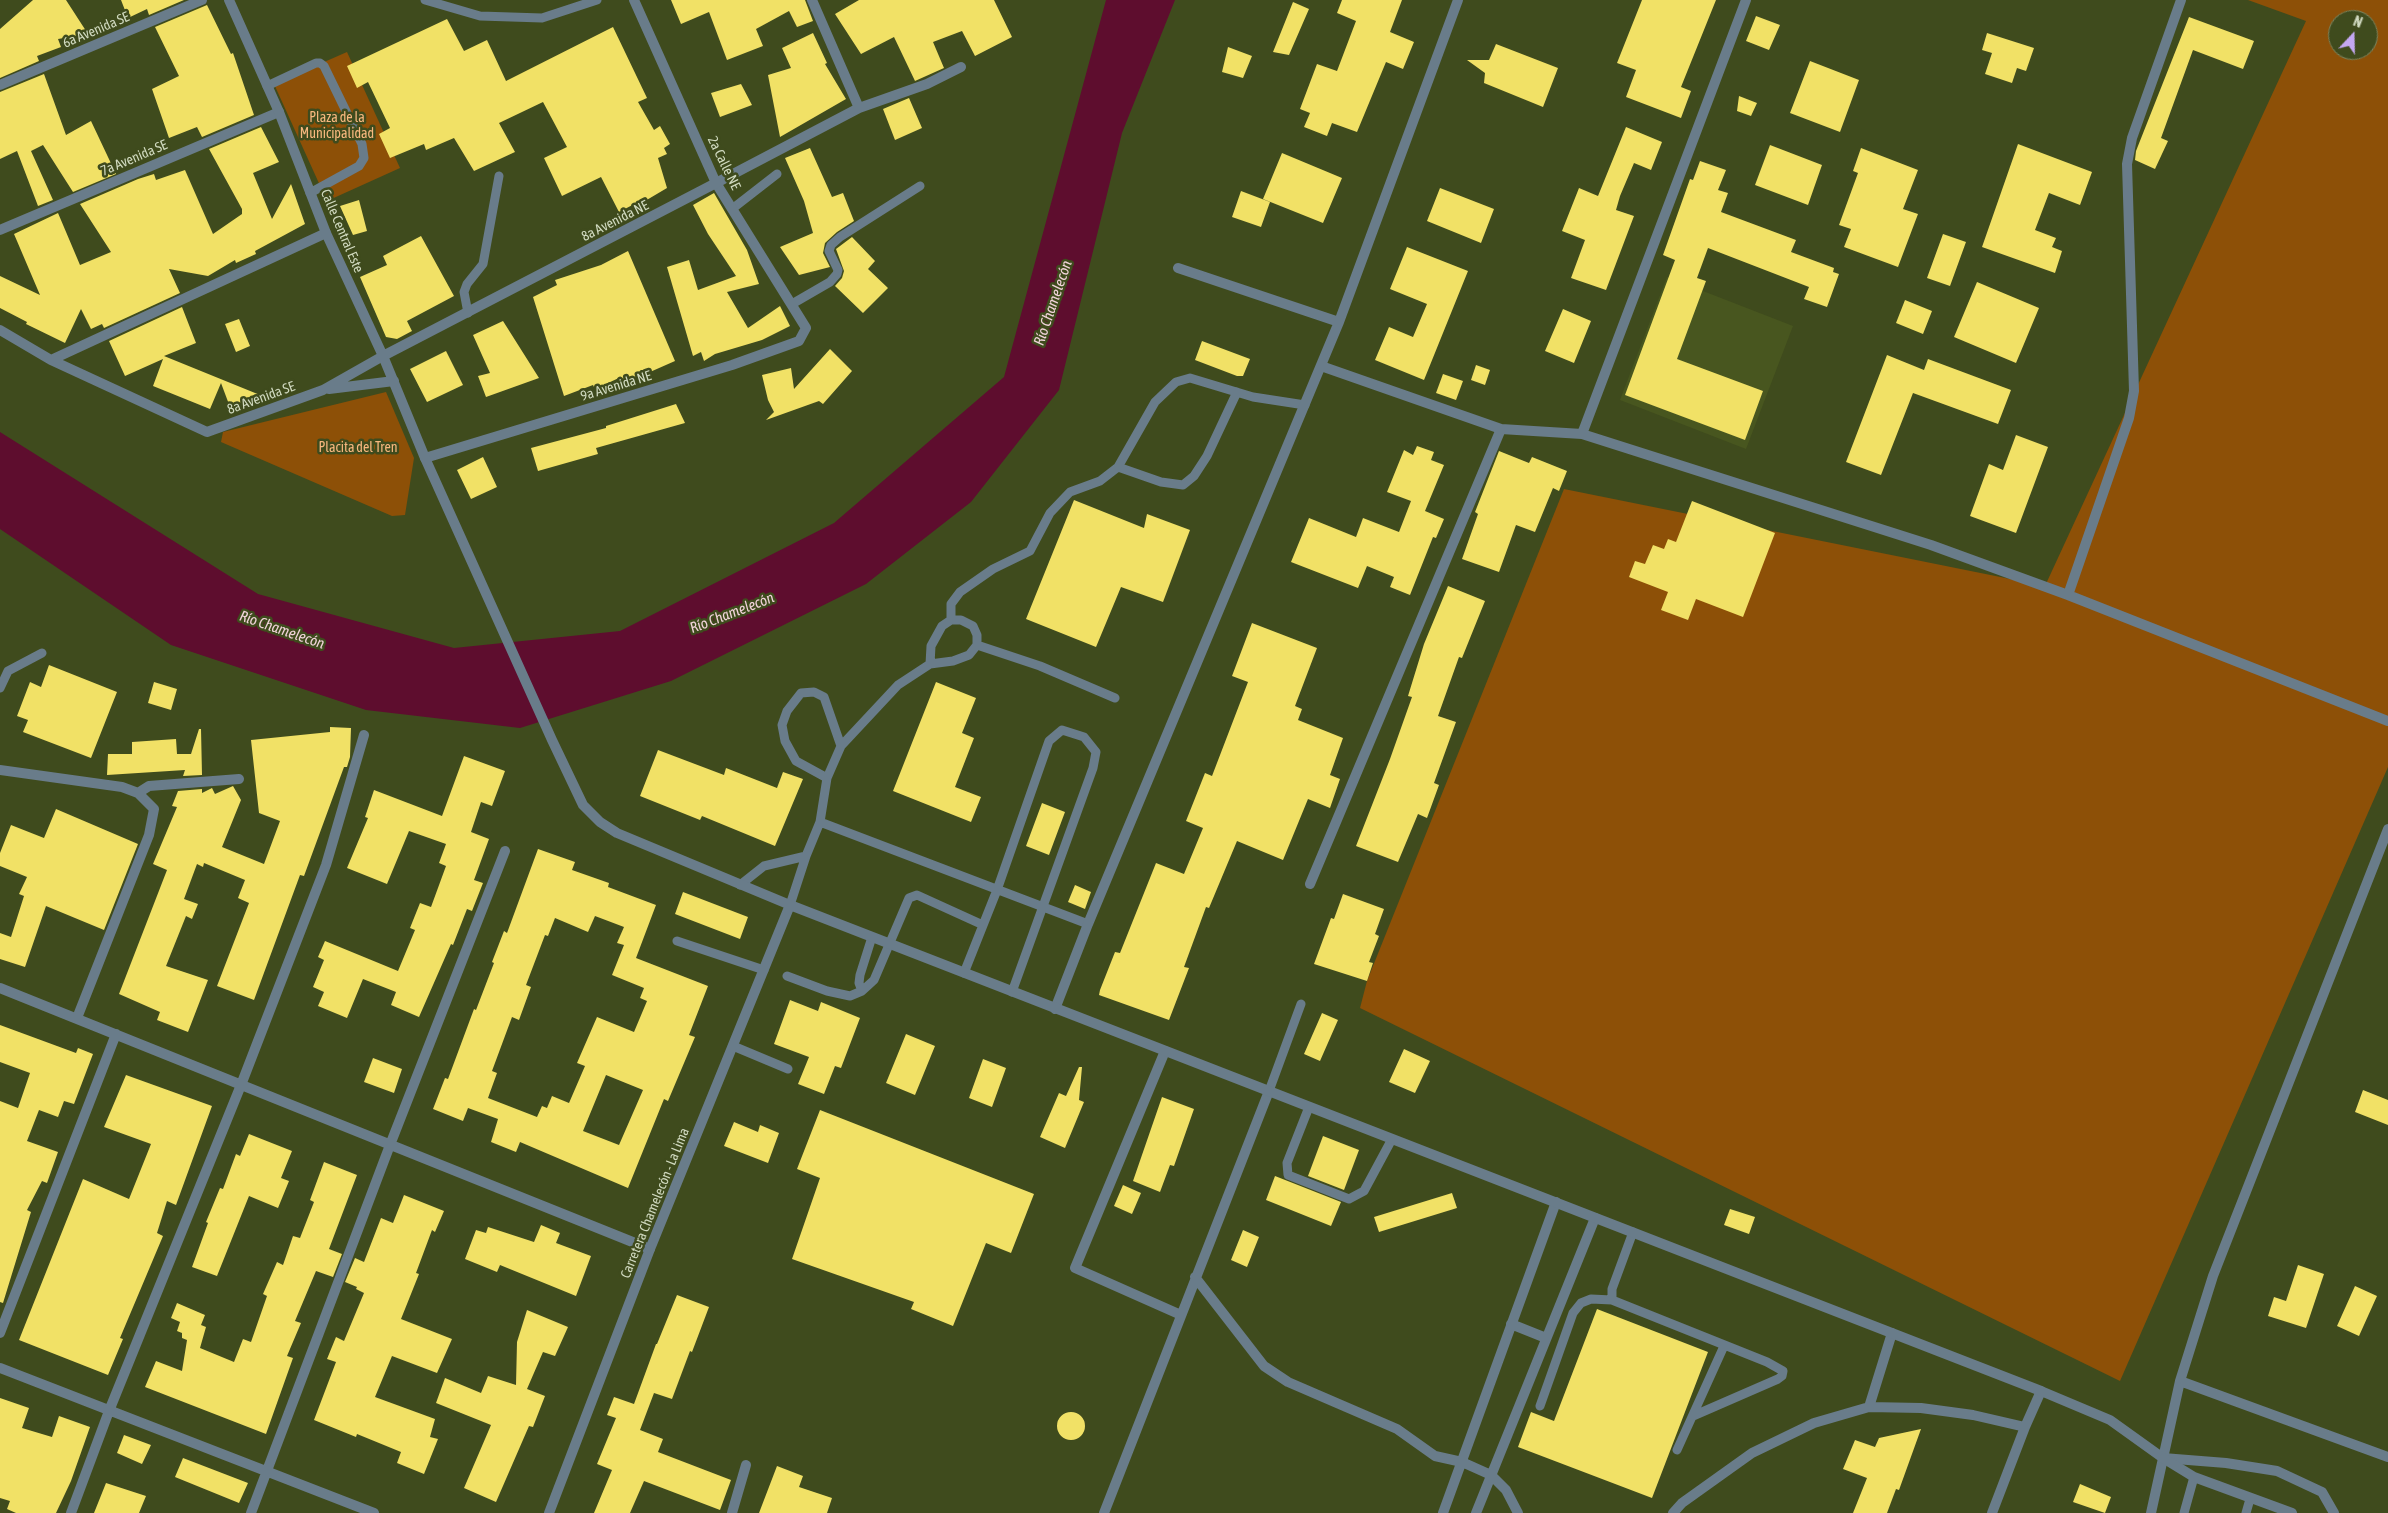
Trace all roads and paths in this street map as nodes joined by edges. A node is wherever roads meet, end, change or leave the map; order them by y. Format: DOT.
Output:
graph roads {
  1 [pos="202,0"];
  2 [pos="229,0"];
  3 [pos="425,0"];
  4 [pos="597,0"];
  5 [pos="634,0"];
  6 [pos="812,0"];
  7 [pos="1458,0"];
  8 [pos="1746,0"];
  9 [pos="2181,0"];
  10 [pos="961,67"];
  11 [pos="0,85"];
  12 [pos="267,86"];
  13 [pos="858,108"];
  14 [pos="279,112"];
  15 [pos="777,174"];
  16 [pos="499,176"];
  17 [pos="716,183"];
  18 [pos="920,186"];
  19 [pos="310,193"];
  20 [pos="732,209"];
  21 [pos="0,230"];
  22 [pos="326,233"];
  23 [pos="1178,268"];
  24 [pos="792,304"];
  25 [pos="468,313"];
  26 [pos="1339,322"];
  27 [pos="806,328"];
  28 [pos="0,330"];
  29 [pos="383,356"];
  30 [pos="51,360"];
  31 [pos="1321,366"];
  32 [pos="394,381"];
  33 [pos="323,390"];
  34 [pos="1236,392"];
  35 [pos="1305,405"];
  36 [pos="1501,429"];
  37 [pos="1582,434"];
  38 [pos="425,458"];
  39 [pos="1118,467"];
  40 [pos="2068,595"];
  41 [pos="951,620"];
  42 [pos="977,645"];
  43 [pos="42,653"];
  44 [pos="930,664"];
  45 [pos="0,688"];
  46 [pos="1115,698"];
  47 [pos="2388,721"];
  48 [pos="364,734"];
  49 [pos="841,746"];
  50 [pos="0,770"];
  51 [pos="827,778"];
  52 [pos="239,779"];
  53 [pos="138,793"];
  54 [pos="820,822"];
  55 [pos="2388,829"];
  56 [pos="506,850"];
  57 [pos="806,856"];
  58 [pos="1310,884"];
  59 [pos="740,885"];
  60 [pos="997,890"];
  61 [pos="790,905"];
  62 [pos="1042,907"];
  63 [pos="1088,924"];
  64 [pos="983,925"];
  65 [pos="872,937"];
  66 [pos="677,941"];
  67 [pos="890,944"];
  68 [pos="764,970"];
  69 [pos="964,973"];
  70 [pos="787,976"];
  71 [pos="0,988"];
  72 [pos="862,992"];
  73 [pos="1012,992"];
  74 [pos="1301,1004"];
  75 [pos="1056,1009"];
  76 [pos="76,1018"];
  77 [pos="116,1034"];
  78 [pos="733,1046"];
  79 [pos="1165,1051"];
  80 [pos="788,1069"];
  81 [pos="241,1085"];
  82 [pos="1269,1091"];
  83 [pos="1309,1107"];
  84 [pos="1392,1139"];
  85 [pos="390,1145"];
  86 [pos="1556,1202"];
  87 [pos="1595,1218"];
  88 [pos="1633,1232"];
  89 [pos="650,1250"];
  90 [pos="1195,1277"];
  91 [pos="1612,1300"];
  92 [pos="1180,1315"];
  93 [pos="1511,1324"];
  94 [pos="1892,1332"];
  95 [pos="0,1334"];
  96 [pos="1546,1338"];
  97 [pos="1724,1346"];
  98 [pos="0,1368"];
  99 [pos="2180,1381"];
  100 [pos="2041,1391"];
  101 [pos="1540,1406"];
  102 [pos="1869,1407"];
  103 [pos="109,1410"];
  104 [pos="1692,1416"];
  105 [pos="2025,1427"];
  106 [pos="1677,1450"];
  107 [pos="2388,1457"];
  108 [pos="2163,1458"];
  109 [pos="1462,1462"];
  110 [pos="746,1465"];
  111 [pos="267,1472"];
  112 [pos="1491,1475"];
  113 [pos="2194,1477"];
  114 [pos="2250,1499"];
  115 [pos="71,1513"];
  116 [pos="251,1513"];
  117 [pos="374,1513"];
  118 [pos="548,1513"];
  119 [pos="732,1513"];
  120 [pos="1104,1513"];
  121 [pos="1443,1513"];
  122 [pos="1476,1513"];
  123 [pos="1518,1513"];
  124 [pos="1673,1513"];
  125 [pos="1992,1513"];
  126 [pos="2150,1513"];
  127 [pos="2184,1513"];
  128 [pos="2246,1513"];
  129 [pos="2292,1513"];
  130 [pos="2334,1513"];
  1 -- 11 [label="street, 6a Avenida SE"];
  2 -- 12 [label="street, Calle Central Este"];
  3 -- 4 [label="lane"];
  5 -- 17 [label="street, 2a Calle NE"];
  6 -- 13 [label="street"];
  7 -- 26 [label="street"];
  8 -- 37 [label="street"];
  9 -- 40 [label="street"];
  10 -- 13 [label="street, 8a Avenida NE"];
  12 -- 14 [label="street, Calle Central Este"];
  12 -- 19 [label="lane"];
  13 -- 17 [label="street, 8a Avenida NE"];
  14 -- 19 [label="street, Calle Central Este"];
  14 -- 21 [label="street, 7a Avenida SE"];
  15 -- 20 [label="lane"];
  16 -- 25 [label="lane"];
  17 -- 20 [label="street, 2a Calle NE"];
  17 -- 25 [label="street, 8a Avenida NE"];
  18 -- 24 [label="lane"];
  19 -- 22 [label="street, Calle Central Este"];
  20 -- 24 [label="street, 2a Calle NE"];
  22 -- 29 [label="street, Calle Central Este"];
  22 -- 30 [label="street"];
  23 -- 26 [label="street"];
  24 -- 27 [label="street, 2a Calle NE"];
  25 -- 29 [label="street, 8a Avenida NE"];
  26 -- 31 [label="street"];
  27 -- 38 [label="street, 9a Avenida NE"];
  28 -- 30 [label="street"];
  29 -- 32 [label="street, Calle Central Este"];
  29 -- 33 [label="street, 8a Avenida SE"];
  30 -- 33 [label="street, 8a Avenida SE"];
  31 -- 35 [label="street"];
  31 -- 36 [label="street"];
  32 -- 33 [label="street, 8a Avenida SE"];
  32 -- 38 [label="street, Calle Central Este"];
  34 -- 35 [label="lane"];
  34 -- 39 [label="lane"];
  34 -- 39 [label="lane"];
  35 -- 63 [label="street"];
  36 -- 37 [label="street"];
  36 -- 58 [label="street"];
  37 -- 40 [label="street"];
  38 -- 59 [label="street, Calle Central Este"];
  39 -- 41 [label="lane"];
  40 -- 47 [label="street"];
  41 -- 42 [label="lane"];
  41 -- 44 [label="lane"];
  42 -- 44 [label="lane"];
  42 -- 46 [label="lane"];
  43 -- 45 [label="lane"];
  44 -- 49 [label="lane"];
  48 -- 81 [label="street"];
  49 -- 51 [label="lane"];
  49 -- 51 [label="lane"];
  50 -- 53 [label="street"];
  51 -- 54 [label="lane"];
  52 -- 53 [label="street"];
  53 -- 76 [label="street"];
  54 -- 57 [label="lane"];
  54 -- 60 [label="lane"];
  55 -- 99 [label="street"];
  56 -- 85 [label="street"];
  57 -- 59 [label="lane"];
  57 -- 61 [label="lane"];
  59 -- 61 [label="street, Calle Central Este"];
  60 -- 62 [label="lane"];
  60 -- 62 [label="lane"];
  60 -- 64 [label="lane"];
  61 -- 65 [label="street, Calle Central Este"];
  61 -- 68 [label="street, Carretera Chamelecón - La Lima"];
  62 -- 63 [label="lane"];
  62 -- 73 [label="lane"];
  63 -- 75 [label="street"];
  64 -- 67 [label="lane"];
  64 -- 69 [label="lane"];
  65 -- 67 [label="street, Calle Central Este"];
  65 -- 72 [label="lane"];
  66 -- 68 [label="lane"];
  67 -- 69 [label="street, Calle Central Este"];
  67 -- 72 [label="lane"];
  68 -- 78 [label="street, Carretera Chamelecón - La Lima"];
  69 -- 73 [label="street, Calle Central Este"];
  70 -- 72 [label="lane"];
  71 -- 76 [label="street"];
  73 -- 75 [label="street, Calle Central Este"];
  74 -- 82 [label="lane"];
  75 -- 79 [label="street, Calle Central Este"];
  76 -- 77 [label="street"];
  77 -- 81 [label="street"];
  77 -- 95 [label="street"];
  78 -- 80 [label="lane"];
  78 -- 89 [label="street, Carretera Chamelecón - La Lima"];
  79 -- 82 [label="street, Calle Central Este"];
  79 -- 92 [label="street"];
  81 -- 85 [label="street"];
  81 -- 103 [label="street"];
  82 -- 83 [label="street, Calle Central Este"];
  82 -- 90 [label="street"];
  83 -- 84 [label="street, Calle Central Este"];
  83 -- 84 [label="lane"];
  84 -- 86 [label="street, Calle Central Este"];
  85 -- 89 [label="street"];
  85 -- 111 [label="street"];
  86 -- 87 [label="street, Calle Central Este"];
  86 -- 93 [label="street"];
  87 -- 88 [label="street, Calle Central Este"];
  87 -- 96 [label="street"];
  88 -- 91 [label="lane"];
  88 -- 94 [label="street, Calle Central Este"];
  89 -- 118 [label="street, Carretera Chamelecón - La Lima"];
  90 -- 92 [label="street"];
  90 -- 109 [label="street"];
  91 -- 97 [label="lane"];
  91 -- 101 [label="lane"];
  92 -- 120 [label="street"];
  93 -- 96 [label="street"];
  93 -- 109 [label="street"];
  94 -- 100 [label="street, Calle Central Este"];
  94 -- 102 [label="street"];
  96 -- 112 [label="street"];
  97 -- 104 [label="lane"];
  97 -- 104 [label="lane"];
  98 -- 103 [label="street"];
  99 -- 107 [label="street"];
  99 -- 108 [label="street"];
  100 -- 105 [label="street"];
  100 -- 108 [label="street, Calle Central Este"];
  102 -- 105 [label="street"];
  102 -- 124 [label="street"];
  103 -- 111 [label="street"];
  103 -- 115 [label="street"];
  104 -- 106 [label="lane"];
  105 -- 125 [label="street"];
  108 -- 113 [label="street, Calle Central Este"];
  108 -- 126 [label="street"];
  108 -- 130 [label="street"];
  109 -- 112 [label="street"];
  109 -- 121 [label="street"];
  110 -- 119 [label="street"];
  111 -- 116 [label="street"];
  111 -- 117 [label="street"];
  112 -- 122 [label="street"];
  112 -- 123 [label="street"];
  113 -- 114 [label="street, Calle Central Este"];
  113 -- 127 [label="lane"];
  114 -- 128 [label="lane"];
  114 -- 129 [label="street, Calle Central Este"];
}
